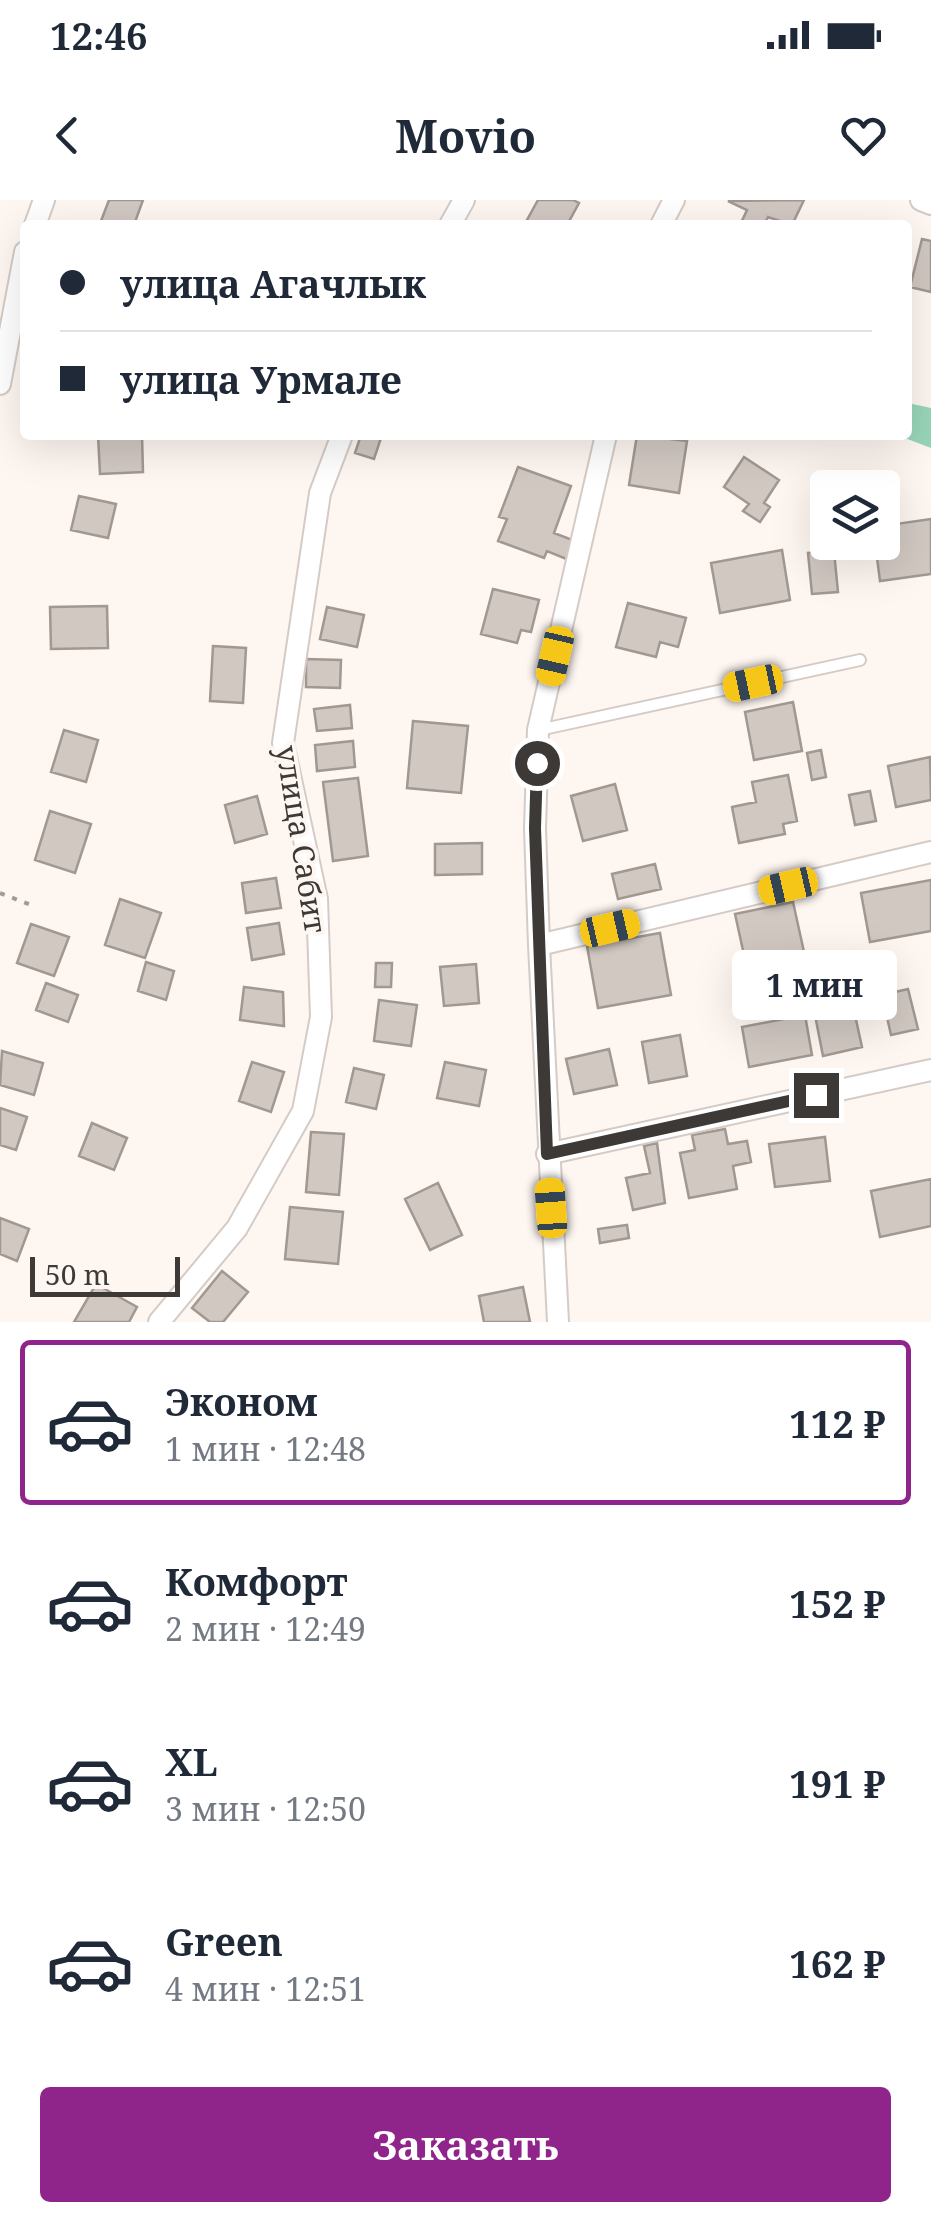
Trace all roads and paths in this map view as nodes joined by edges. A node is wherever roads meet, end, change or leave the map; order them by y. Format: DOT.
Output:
graph roads {
  1 [pos="921,200"];
  2 [pos="931,204"];
  3 [pos="20,278"];
  4 [pos="0,384"];
  5 [pos="340,440"];
  6 [pos="605,440"];
  7 [pos="860,660"];
  8 [pos="538,730"];
  9 [pos="931,852"];
  10 [pos="0,893"];
  11 [pos="36,906"];
  12 [pos="538,945"];
  13 [pos="931,1070"];
  14 [pos="547,1154"];
  15 [pos="159,1322"];
  16 [pos="558,1322"];
  1 -- 2 [label="street"];
  3 -- 4 [label="street"];
  5 -- 15 [label="street, улица Сабит"];
  6 -- 8 [label="street"];
  7 -- 8 [label="lane"];
  8 -- 12 [label="street"];
  9 -- 12 [label="street"];
  10 -- 11 [label="path"];
  12 -- 14 [label="street"];
  13 -- 14 [label="street"];
  14 -- 16 [label="street"];
}
